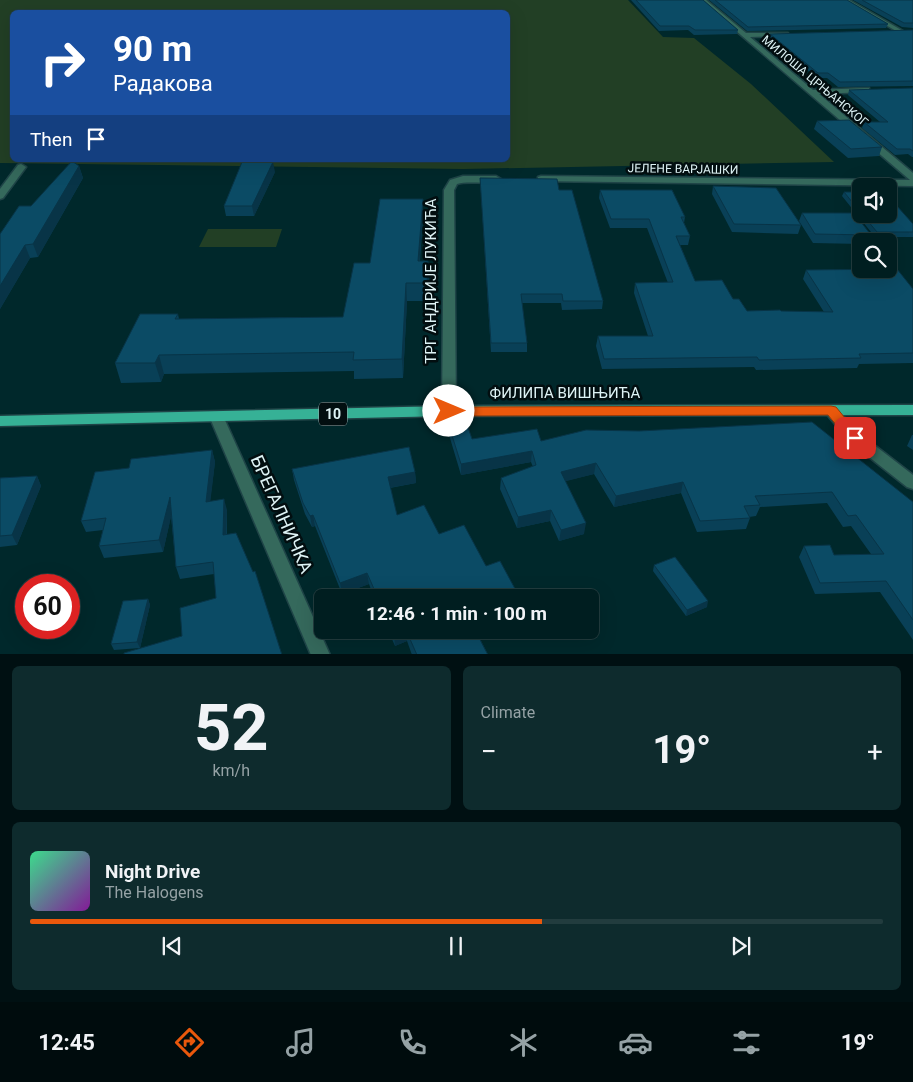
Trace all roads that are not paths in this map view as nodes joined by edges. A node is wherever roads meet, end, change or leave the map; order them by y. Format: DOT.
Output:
graph roads {
  1 [pos="703,0"];
  2 [pos="845,0"];
  3 [pos="890,32"];
  4 [pos="792,34"];
  5 [pos="744,35"];
  6 [pos="877,90"];
  7 [pos="811,92"];
  8 [pos="21,167"];
  9 [pos="913,178"];
  10 [pos="502,179"];
  11 [pos="531,179"];
  12 [pos="913,184"];
  13 [pos="0,196"];
  14 [pos="913,410"];
  15 [pos="449,411"];
  16 [pos="831,411"];
  17 [pos="217,418"];
  18 [pos="0,421"];
  19 [pos="913,483"];
  20 [pos="322,654"];
  1 -- 5 [label="street, МИЛОША ЦРЊАНСКОГ"];
  2 -- 3 [label="street"];
  4 -- 5 [label="street"];
  5 -- 7 [label="street, МИЛОША ЦРЊАНСКОГ"];
  6 -- 7 [label="street"];
  7 -- 9 [label="street, МИЛОША ЦРЊАНСКОГ"];
  8 -- 13 [label="street"];
  10 -- 15 [label="street, ТРГ АНДРИЈЕ ЛУКИЋА"];
  11 -- 12 [label="street, ЈЕЛЕНЕ ВАРЈАШКИ"];
  14 -- 16 [label="main road, ФИЛИПА ВИШЊИЋА / 10"];
  15 -- 16 [label="main road, ФИЛИПА ВИШЊИЋА / 10"];
  15 -- 17 [label="main road, ФИЛИПА ВИШЊИЋА / 10"];
  16 -- 19 [label="street"];
  17 -- 18 [label="main road, 10"];
  17 -- 20 [label="street, БРЕГАЛНИЧКА"];
}
